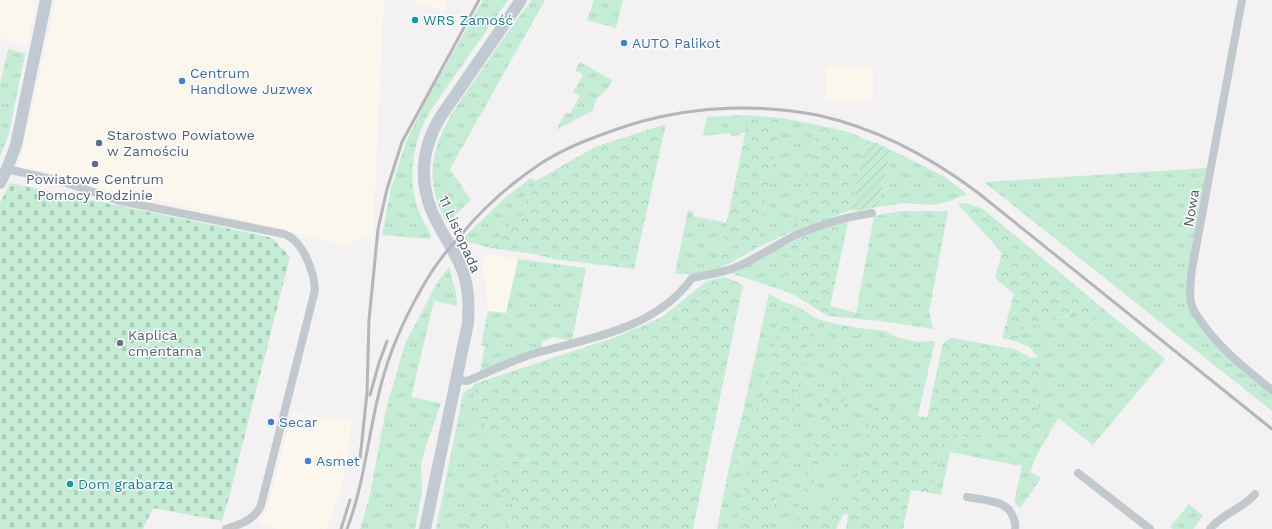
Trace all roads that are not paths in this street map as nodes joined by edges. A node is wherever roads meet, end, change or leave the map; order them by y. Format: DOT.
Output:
graph roads {
  1 [pos="46,0"];
  2 [pos="521,0"];
  3 [pos="1242,0"];
  4 [pos="7,169"];
  5 [pos="0,183"];
  6 [pos="872,213"];
  7 [pos="456,380"];
  8 [pos="1272,390"];
  9 [pos="1078,473"];
  10 [pos="1255,494"];
  11 [pos="967,497"];
  12 [pos="1018,528"];
  13 [pos="226,529"];
  14 [pos="425,529"];
  15 [pos="1150,529"];
  16 [pos="1210,529"];
  1 -- 4 [label="street"];
  2 -- 7 [label="street, 11 Listopada"];
  3 -- 8 [label="street, Nowa"];
  4 -- 5 [label="street"];
  4 -- 13 [label="street"];
  6 -- 7 [label="street"];
  7 -- 14 [label="street, 11 Listopada"];
  9 -- 15 [label="street"];
  10 -- 16 [label="street"];
  11 -- 12 [label="street"];
}
